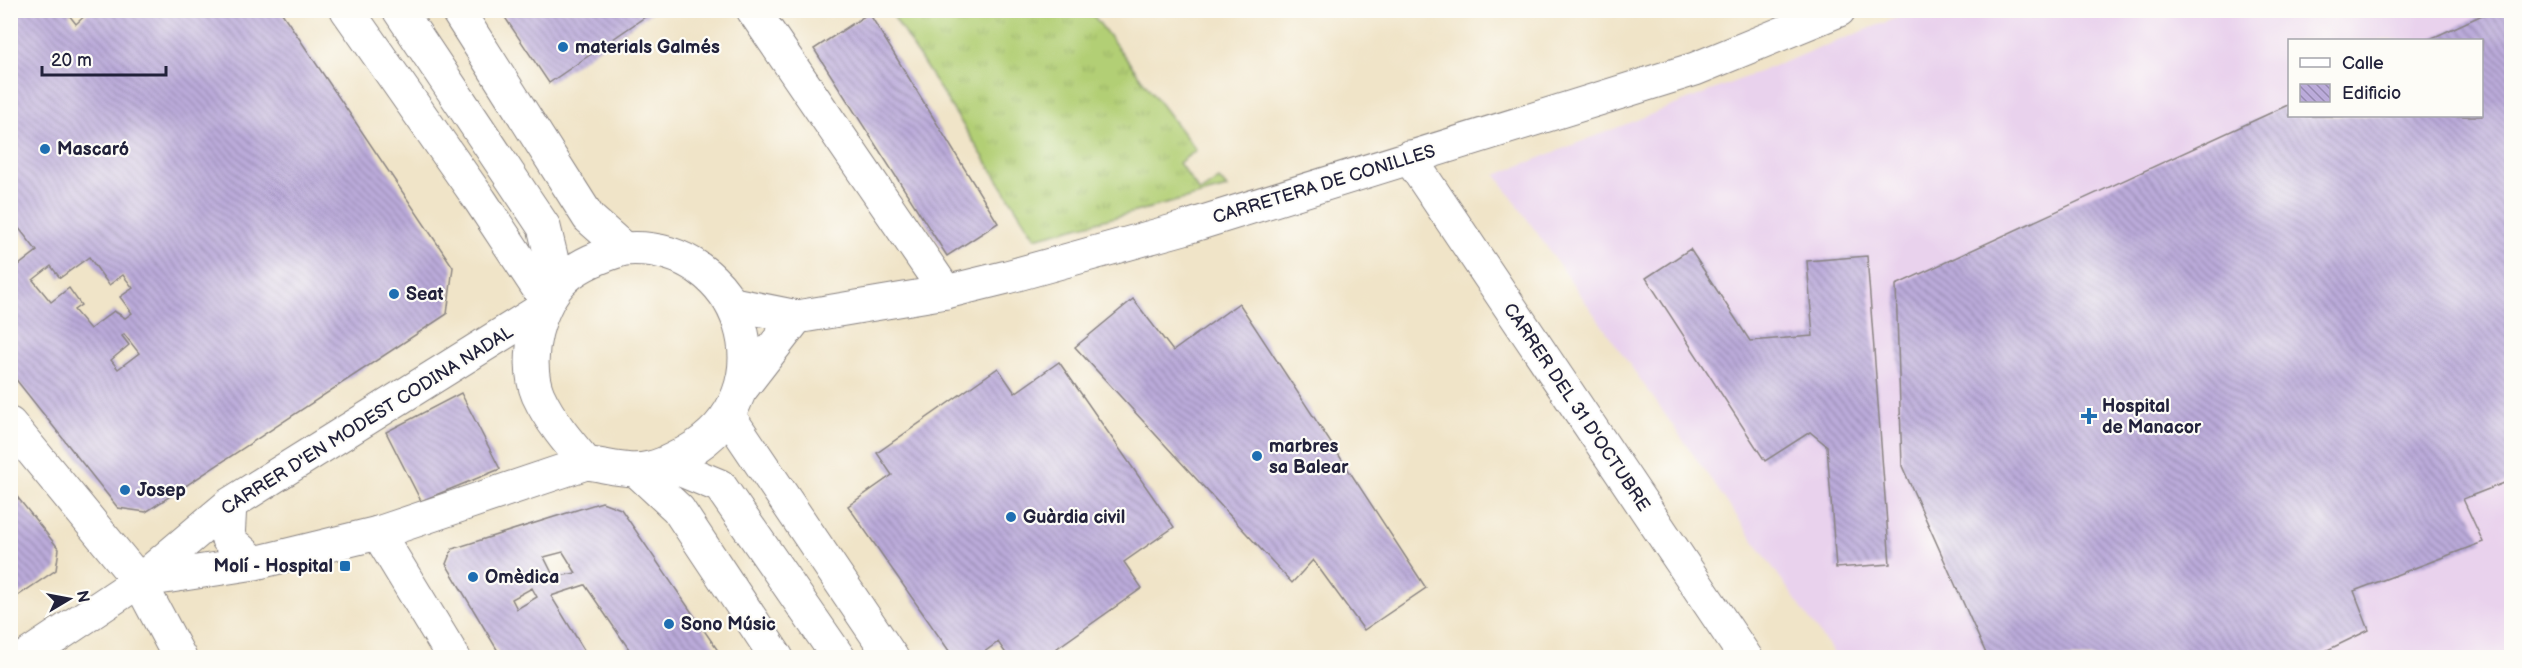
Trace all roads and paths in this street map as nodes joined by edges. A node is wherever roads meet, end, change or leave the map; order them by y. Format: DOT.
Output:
graph roads {
  1 [pos="347,10"];
  2 [pos="399,10"];
  3 [pos="457,10"];
  4 [pos="753,10"];
  5 [pos="1839,10"];
  6 [pos="1409,157"];
  7 [pos="543,227"];
  8 [pos="609,254"];
  9 [pos="946,292"];
  10 [pos="549,298"];
  11 [pos="733,304"];
  12 [pos="796,317"];
  13 [pos="729,411"];
  14 [pos="10,424"];
  15 [pos="586,463"];
  16 [pos="651,467"];
  17 [pos="720,486"];
  18 [pos="230,504"];
  19 [pos="378,533"];
  20 [pos="255,563"];
  21 [pos="139,581"];
  22 [pos="24,657"];
  23 [pos="180,657"];
  24 [pos="454,657"];
  25 [pos="777,657"];
  26 [pos="839,657"];
  27 [pos="892,657"];
  28 [pos="1746,657"];
  1 -- 10 [label="main road"];
  2 -- 7 [label="main road"];
  3 -- 8 [label="main road"];
  4 -- 9 [label="main road"];
  5 -- 6 [label="main road, CARRETERA DE CONILLES"];
  6 -- 9 [label="main road, CARRETERA DE CONILLES"];
  6 -- 28 [label="main road, CARRER DEL 31 D'OCTUBRE"];
  7 -- 8 [label="main road"];
  7 -- 10 [label="main road"];
  8 -- 10 [label="main road, CARRER D'EN MODEST CODINA NADAL"];
  8 -- 11 [label="main road"];
  9 -- 12 [label="main road, CARRETERA DE CONILLES"];
  10 -- 15 [label="main road"];
  10 -- 18 [label="main road, CARRER D'EN MODEST CODINA NADAL"];
  11 -- 12 [label="main road"];
  11 -- 13 [label="main road"];
  12 -- 13 [label="main road"];
  13 -- 16 [label="main road"];
  13 -- 17 [label="main road"];
  13 -- 27 [label="main road"];
  14 -- 21 [label="main road"];
  15 -- 16 [label="main road"];
  15 -- 19 [label="main road, CARRER D'EN MODEST CODINA NADAL"];
  16 -- 17 [label="main road"];
  16 -- 25 [label="main road"];
  17 -- 26 [label="main road"];
  18 -- 20 [label="main road"];
  18 -- 21 [label="main road, CARRER D'EN MODEST CODINA NADAL"];
  19 -- 20 [label="main road, CARRER D'EN MODEST CODINA NADAL"];
  19 -- 24 [label="main road"];
  20 -- 21 [label="main road, CARRER D'EN MODEST CODINA NADAL"];
  21 -- 22 [label="main road, CARRER D'EN MODEST CODINA NADAL"];
  21 -- 23 [label="main road"];
}
